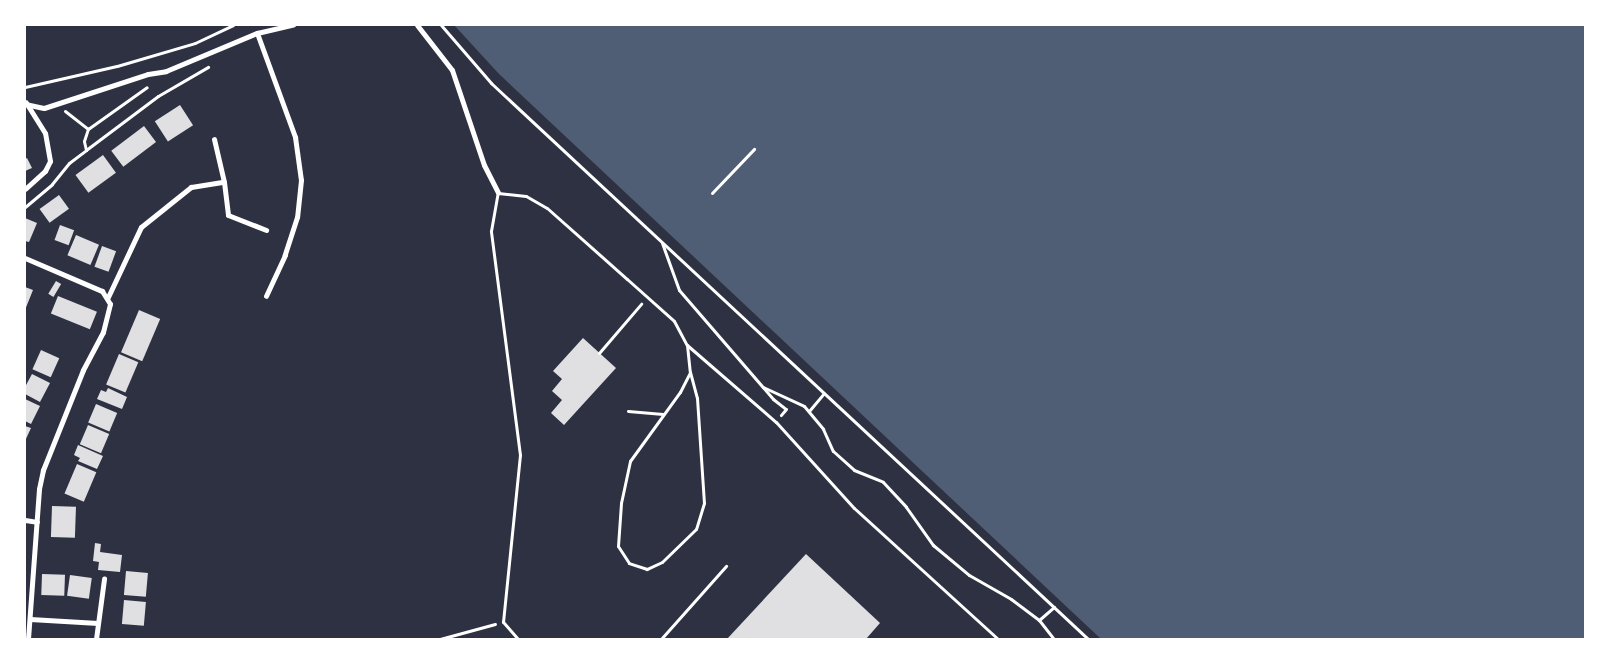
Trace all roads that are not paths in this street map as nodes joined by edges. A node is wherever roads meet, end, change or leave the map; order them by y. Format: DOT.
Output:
graph roads {
  1 [pos="293,25"];
  2 [pos="417,25"];
  3 [pos="257,33"];
  4 [pos="25,104"];
  5 [pos="214,139"];
  6 [pos="224,182"];
  7 [pos="25,189"];
  8 [pos="498,194"];
  9 [pos="266,230"];
  10 [pos="25,258"];
  11 [pos="266,296"];
  12 [pos="108,297"];
  13 [pos="687,345"];
  14 [pos="690,372"];
  15 [pos="628,411"];
  16 [pos="663,414"];
  17 [pos="25,520"];
  18 [pos="37,522"];
  19 [pos="726,566"];
  20 [pos="104,579"];
  21 [pos="30,619"];
  22 [pos="98,623"];
  23 [pos="28,639"];
  24 [pos="96,639"];
  25 [pos="518,639"];
  26 [pos="661,639"];
  27 [pos="998,639"];
  1 -- 3 [label="street"];
  2 -- 8 [label="street"];
  3 -- 4 [label="street"];
  3 -- 11 [label="street"];
  4 -- 7 [label="street"];
  5 -- 6 [label="street"];
  6 -- 9 [label="street"];
  6 -- 12 [label="street"];
  8 -- 13 [label="lane"];
  8 -- 25 [label="lane"];
  10 -- 12 [label="street"];
  12 -- 18 [label="street"];
  13 -- 14 [label="lane"];
  13 -- 27 [label="lane"];
  14 -- 16 [label="lane"];
  14 -- 16 [label="lane"];
  15 -- 16 [label="lane"];
  17 -- 18 [label="street"];
  18 -- 21 [label="street"];
  19 -- 26 [label="lane"];
  20 -- 22 [label="street"];
  21 -- 22 [label="street"];
  21 -- 23 [label="street"];
  22 -- 24 [label="street"];
}
